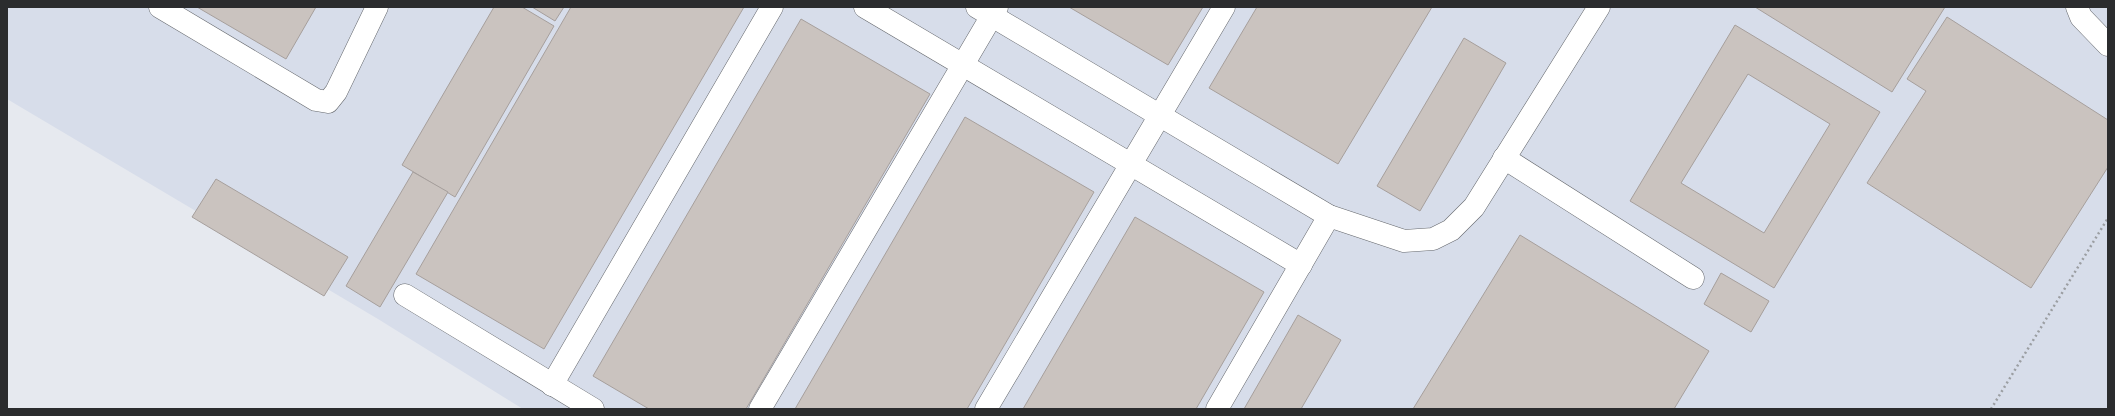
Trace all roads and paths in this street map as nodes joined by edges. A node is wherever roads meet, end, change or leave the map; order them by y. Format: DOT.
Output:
graph roads {
  1 [pos="160,7"];
  2 [pos="377,7"];
  3 [pos="772,7"];
  4 [pos="865,7"];
  5 [pos="1224,7"];
  6 [pos="1599,7"];
  7 [pos="2077,7"];
  8 [pos="988,10"];
  9 [pos="2108,45"];
  10 [pos="963,65"];
  11 [pos="1160,116"];
  12 [pos="1504,158"];
  13 [pos="1131,164"];
  14 [pos="1329,216"];
  15 [pos="2108,218"];
  16 [pos="1301,265"];
  17 [pos="1692,278"];
  18 [pos="405,295"];
  19 [pos="552,384"];
  20 [pos="593,409"];
  21 [pos="760,409"];
  22 [pos="986,409"];
  23 [pos="1218,409"];
  24 [pos="1991,409"];
  1 -- 2 [label="lane"];
  3 -- 19 [label="lane"];
  4 -- 10 [label="lane"];
  5 -- 11 [label="lane"];
  6 -- 12 [label="lane"];
  7 -- 9 [label="lane"];
  8 -- 10 [label="lane"];
  8 -- 11 [label="lane"];
  10 -- 13 [label="lane"];
  10 -- 21 [label="lane"];
  11 -- 13 [label="lane"];
  11 -- 14 [label="lane"];
  12 -- 14 [label="lane"];
  12 -- 17 [label="lane"];
  13 -- 16 [label="lane"];
  13 -- 22 [label="lane"];
  14 -- 16 [label="lane"];
  15 -- 24 [label="path"];
  16 -- 23 [label="lane"];
  18 -- 19 [label="lane"];
  19 -- 20 [label="lane"];
}
